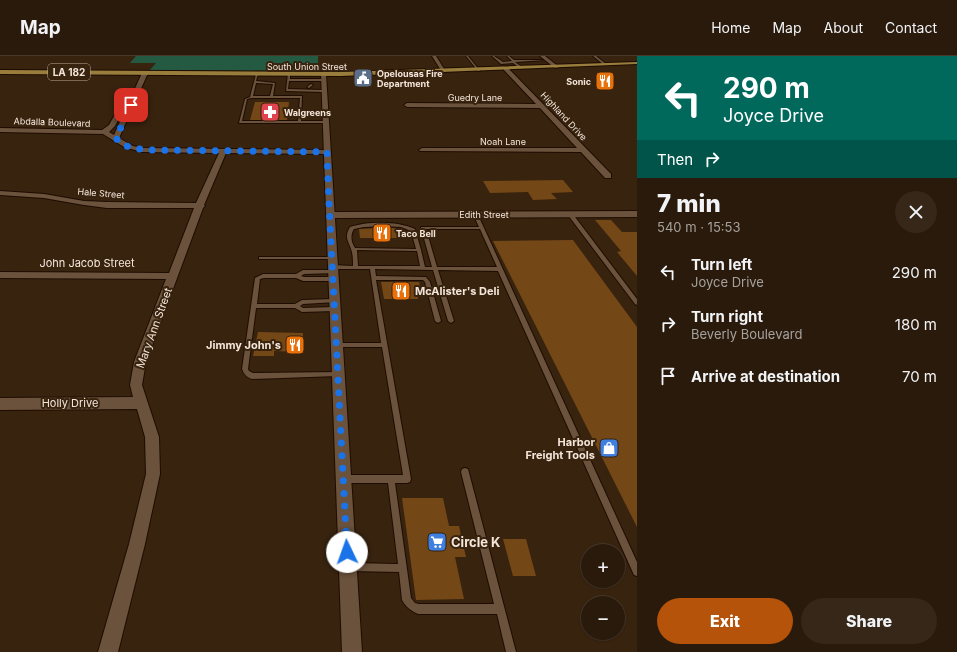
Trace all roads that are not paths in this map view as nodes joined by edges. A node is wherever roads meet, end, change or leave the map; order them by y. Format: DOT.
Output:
graph roads {
  1 [pos="434,56"];
  2 [pos="467,56"];
  3 [pos="493,56"];
  4 [pos="508,56"];
  5 [pos="542,56"];
  6 [pos="594,56"];
  7 [pos="546,60"];
  8 [pos="513,62"];
  9 [pos="605,64"];
  10 [pos="636,64"];
  11 [pos="557,67"];
  12 [pos="521,68"];
  13 [pos="506,69"];
  14 [pos="479,70"];
  15 [pos="444,71"];
  16 [pos="0,72"];
  17 [pos="142,73"];
  18 [pos="257,74"];
  19 [pos="289,74"];
  20 [pos="288,80"];
  21 [pos="255,82"];
  22 [pos="312,83"];
  23 [pos="251,97"];
  24 [pos="271,97"];
  25 [pos="407,106"];
  26 [pos="542,106"];
  27 [pos="299,122"];
  28 [pos="325,122"];
  29 [pos="122,125"];
  30 [pos="112,126"];
  31 [pos="0,130"];
  32 [pos="104,132"];
  33 [pos="116,138"];
  34 [pos="422,150"];
  35 [pos="583,150"];
  36 [pos="223,151"];
  37 [pos="327,152"];
  38 [pos="608,176"];
  39 [pos="0,193"];
  40 [pos="201,206"];
  41 [pos="475,214"];
  42 [pos="570,214"];
  43 [pos="637,214"];
  44 [pos="330,215"];
  45 [pos="482,228"];
  46 [pos="354,249"];
  47 [pos="419,250"];
  48 [pos="261,258"];
  49 [pos="356,268"];
  50 [pos="372,268"];
  51 [pos="423,268"];
  52 [pos="435,268"];
  53 [pos="332,269"];
  54 [pos="500,269"];
  55 [pos="0,275"];
  56 [pos="173,276"];
  57 [pos="374,278"];
  58 [pos="637,303"];
  59 [pos="334,305"];
  60 [pos="254,306"];
  61 [pos="438,321"];
  62 [pos="451,321"];
  63 [pos="336,345"];
  64 [pos="385,345"];
  65 [pos="338,374"];
  66 [pos="140,403"];
  67 [pos="0,404"];
  68 [pos="465,472"];
  69 [pos="343,479"];
  70 [pos="391,479"];
  71 [pos="348,567"];
  72 [pos="402,568"];
  73 [pos="637,572"];
  74 [pos="500,609"];
  75 [pos="108,652"];
  76 [pos="352,652"];
  77 [pos="512,652"];
  1 -- 15 [label="street"];
  2 -- 14 [label="lane"];
  3 -- 8 [label="lane"];
  4 -- 8 [label="lane"];
  5 -- 7 [label="street"];
  6 -- 9 [label="lane"];
  7 -- 8 [label="lane"];
  7 -- 11 [label="street"];
  8 -- 12 [label="lane"];
  9 -- 10 [label="main road, South Union Street / LA 182"];
  9 -- 11 [label="main road, South Union Street / LA 182"];
  11 -- 12 [label="main road, South Union Street / LA 182"];
  12 -- 13 [label="main road, South Union Street / LA 182"];
  13 -- 14 [label="main road, South Union Street / LA 182"];
  13 -- 26 [label="street, Highland Drive"];
  14 -- 15 [label="main road, South Union Street / LA 182"];
  15 -- 22 [label="main road, South Union Street / LA 182"];
  16 -- 17 [label="main road, South Union Street / LA 182"];
  17 -- 18 [label="main road, South Union Street / LA 182"];
  17 -- 29 [label="street"];
  17 -- 30 [label="street"];
  18 -- 19 [label="main road, South Union Street / LA 182"];
  18 -- 21 [label="lane"];
  19 -- 20 [label="lane"];
  19 -- 22 [label="main road, South Union Street / LA 182"];
  20 -- 22 [label="lane"];
  20 -- 22 [label="lane"];
  21 -- 23 [label="lane"];
  21 -- 24 [label="lane"];
  22 -- 28 [label="street"];
  23 -- 24 [label="lane"];
  23 -- 27 [label="lane"];
  24 -- 27 [label="lane"];
  25 -- 26 [label="street, Guedry Lane"];
  26 -- 35 [label="street, Highland Drive"];
  27 -- 28 [label="lane"];
  28 -- 37 [label="street"];
  29 -- 30 [label="street"];
  29 -- 33 [label="street"];
  30 -- 32 [label="street"];
  31 -- 32 [label="street, Abdalla Boulevard"];
  32 -- 33 [label="street"];
  33 -- 36 [label="street"];
  34 -- 35 [label="street, Noah Lane"];
  35 -- 38 [label="street, Highland Drive"];
  36 -- 37 [label="street"];
  36 -- 40 [label="street, Mary Ann Street"];
  37 -- 44 [label="street"];
  39 -- 40 [label="street, Hale Street"];
  40 -- 56 [label="street, Mary Ann Street"];
  41 -- 42 [label="street, Edith Street"];
  41 -- 44 [label="street, Edith Street"];
  41 -- 45 [label="lane"];
  42 -- 43 [label="street, Edith Street"];
  42 -- 58 [label="lane"];
  44 -- 53 [label="street"];
  45 -- 52 [label="lane"];
  45 -- 54 [label="lane"];
  46 -- 47 [label="lane"];
  46 -- 47 [label="lane"];
  46 -- 49 [label="lane"];
  47 -- 51 [label="lane"];
  48 -- 53 [label="lane"];
  49 -- 50 [label="lane"];
  49 -- 53 [label="lane"];
  50 -- 51 [label="lane"];
  50 -- 57 [label="lane"];
  51 -- 52 [label="lane"];
  52 -- 54 [label="lane"];
  52 -- 62 [label="lane"];
  53 -- 59 [label="street"];
  53 -- 60 [label="lane"];
  54 -- 73 [label="lane"];
  55 -- 56 [label="street, John Jacob Street"];
  56 -- 66 [label="street, Mary Ann Street"];
  57 -- 61 [label="lane"];
  57 -- 64 [label="lane"];
  59 -- 60 [label="lane"];
  59 -- 63 [label="street"];
  60 -- 65 [label="lane"];
  63 -- 64 [label="lane"];
  63 -- 65 [label="street"];
  64 -- 70 [label="lane"];
  65 -- 69 [label="street"];
  66 -- 67 [label="street, Holly Drive"];
  66 -- 75 [label="street, Mary Ann Street"];
  68 -- 74 [label="lane"];
  69 -- 70 [label="lane"];
  69 -- 71 [label="street"];
  70 -- 72 [label="lane"];
  71 -- 72 [label="lane"];
  71 -- 76 [label="street"];
  72 -- 74 [label="lane"];
  74 -- 77 [label="lane"];
}
